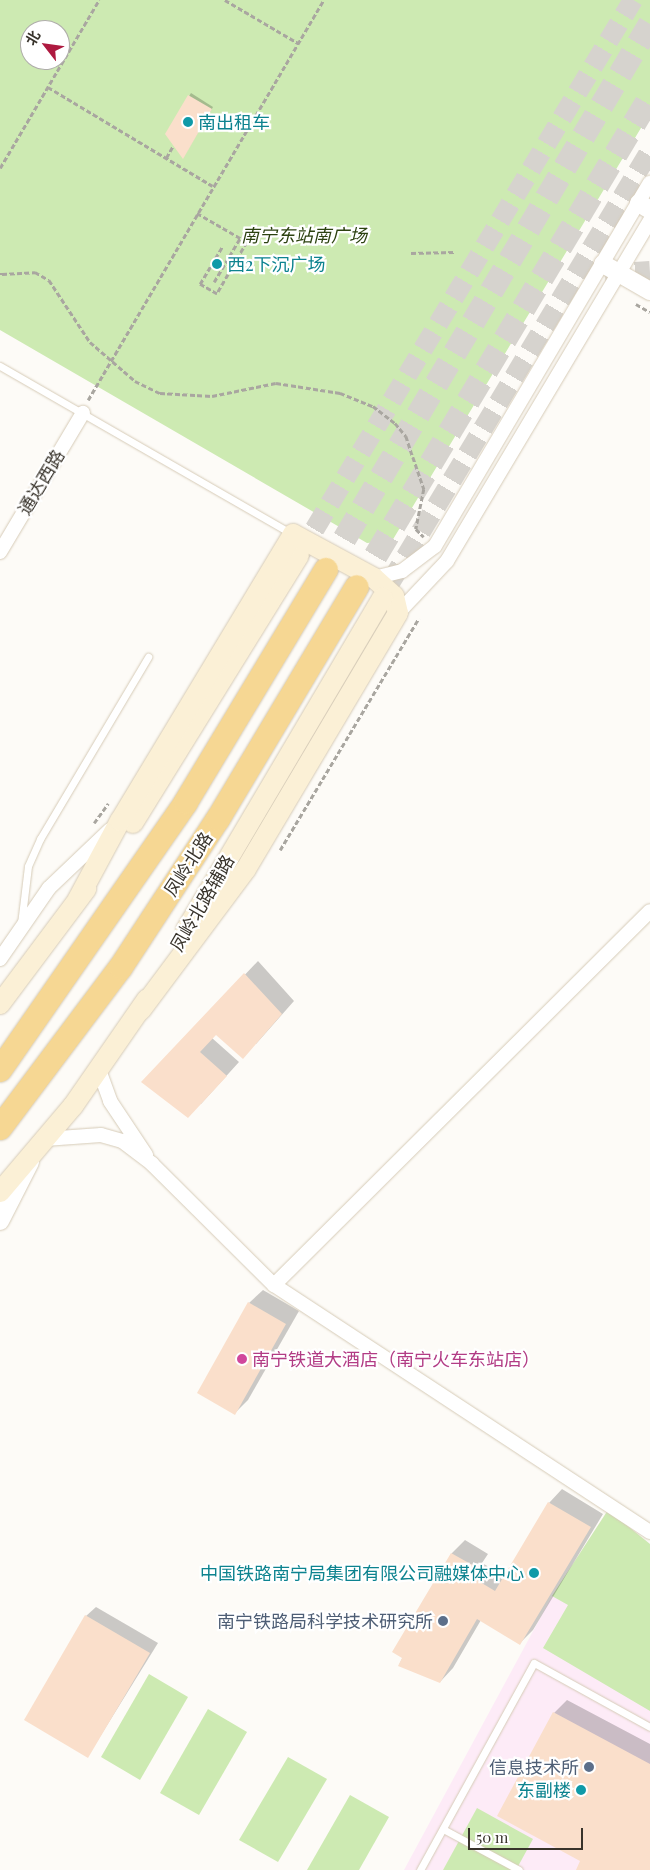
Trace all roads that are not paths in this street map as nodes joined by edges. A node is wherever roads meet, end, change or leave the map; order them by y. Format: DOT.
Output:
graph roads {
  1 [pos="650,183"];
  2 [pos="644,206"];
  3 [pos="650,221"];
  4 [pos="603,264"];
  5 [pos="619,273"];
  6 [pos="647,290"];
  7 [pos="0,366"];
  8 [pos="83,413"];
  9 [pos="293,534"];
  10 [pos="0,552"];
  11 [pos="299,554"];
  12 [pos="326,570"];
  13 [pos="365,582"];
  14 [pos="382,598"];
  15 [pos="398,613"];
  16 [pos="148,657"];
  17 [pos="120,821"];
  18 [pos="78,899"];
  19 [pos="650,911"];
  20 [pos="21,929"];
  21 [pos="0,959"];
  22 [pos="0,1004"];
  23 [pos="141,1010"];
  24 [pos="0,1070"];
  25 [pos="99,1070"];
  26 [pos="0,1128"];
  27 [pos="40,1144"];
  28 [pos="152,1164"];
  29 [pos="0,1192"];
  30 [pos="0,1221"];
  31 [pos="274,1285"];
  32 [pos="650,1532"];
  33 [pos="650,1727"];
  34 [pos="443,1829"];
  35 [pos="420,1870"];
  36 [pos="519,1870"];
  1 -- 2 [label="street"];
  2 -- 4 [label="street"];
  3 -- 5 [label="street"];
  4 -- 5 [label="street"];
  4 -- 13 [label="street"];
  5 -- 6 [label="street"];
  5 -- 15 [label="street"];
  7 -- 8 [label="lane"];
  8 -- 9 [label="lane"];
  8 -- 10 [label="street, 通达西路"];
  9 -- 13 [label="main road"];
  9 -- 17 [label="main road"];
  11 -- 18 [label="main road"];
  12 -- 24 [label="highway, 凤岭北路"];
  13 -- 15 [label="main road"];
  13 -- 26 [label="highway, 凤岭北路"];
  14 -- 23 [label="main road, 凤岭北路辅路"];
  15 -- 23 [label="main road"];
  16 -- 20 [label="lane"];
  17 -- 18 [label="main road"];
  17 -- 20 [label="street"];
  18 -- 22 [label="main road"];
  19 -- 31 [label="street"];
  20 -- 21 [label="street"];
  23 -- 25 [label="main road, 凤岭北路辅路"];
  25 -- 27 [label="main road, 凤岭北路辅路"];
  25 -- 28 [label="street"];
  27 -- 28 [label="street"];
  27 -- 29 [label="main road, 凤岭北路辅路"];
  27 -- 30 [label="street"];
  28 -- 31 [label="street"];
  31 -- 32 [label="street"];
  33 -- 34 [label="lane"];
  34 -- 35 [label="lane"];
  34 -- 36 [label="lane"];
}
